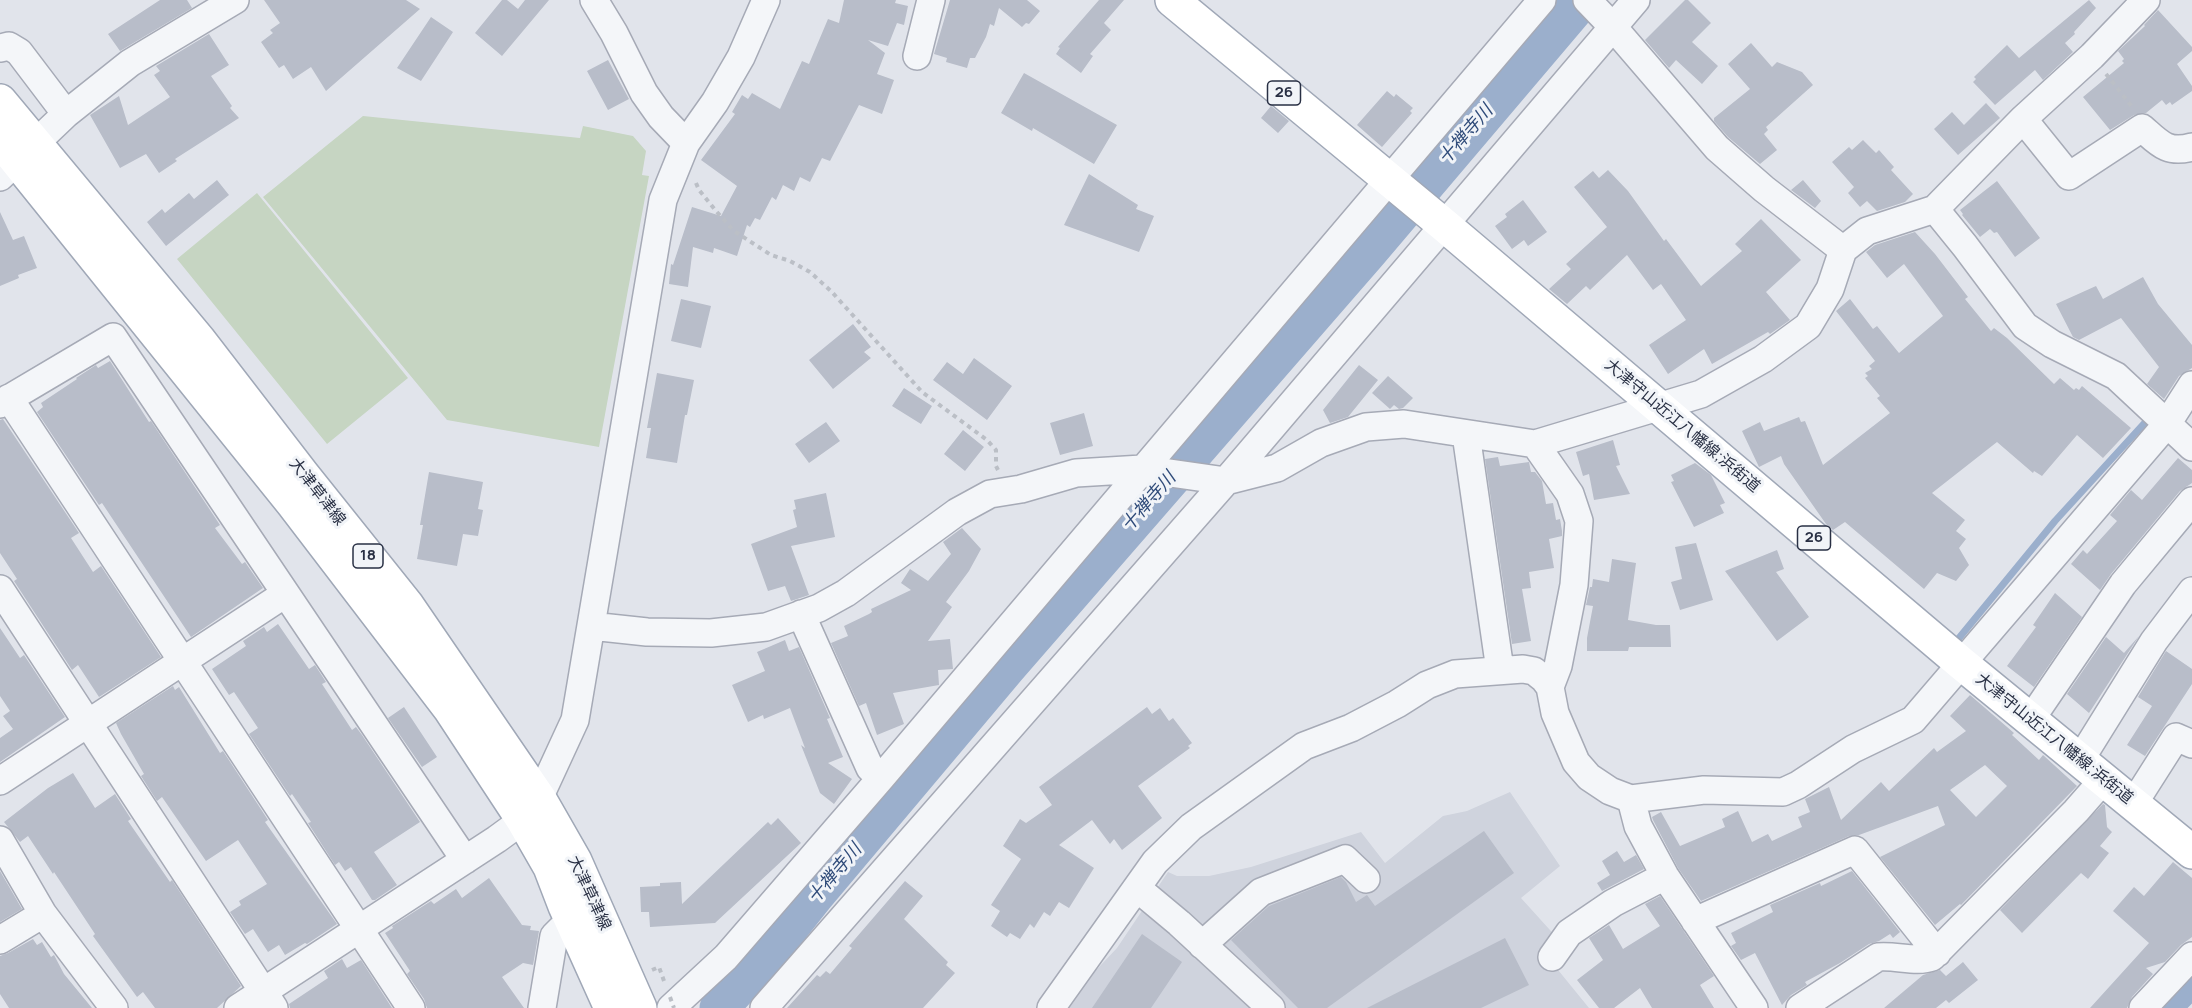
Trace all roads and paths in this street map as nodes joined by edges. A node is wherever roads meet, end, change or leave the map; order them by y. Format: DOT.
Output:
graph roads {
  1 [pos="235,0"];
  2 [pos="594,0"];
  3 [pos="766,0"];
  4 [pos="931,0"];
  5 [pos="1172,0"];
  6 [pos="1542,0"];
  7 [pos="1587,0"];
  8 [pos="1636,0"];
  9 [pos="2146,0"];
  10 [pos="1610,24"];
  11 [pos="0,48"];
  12 [pos="917,56"];
  13 [pos="2092,56"];
  14 [pos="0,101"];
  15 [pos="66,114"];
  16 [pos="2023,119"];
  17 [pos="2142,128"];
  18 [pos="684,147"];
  19 [pos="2192,147"];
  20 [pos="10,155"];
  21 [pos="1392,183"];
  22 [pos="1935,209"];
  23 [pos="1441,223"];
  24 [pos="1843,250"];
  25 [pos="2192,385"];
  26 [pos="4,401"];
  27 [pos="1658,406"];
  28 [pos="2167,424"];
  29 [pos="1466,434"];
  30 [pos="1535,444"];
  31 [pos="2192,447"];
  32 [pos="1148,470"];
  33 [pos="1222,480"];
  34 [pos="1011,491"];
  35 [pos="2192,501"];
  36 [pos="0,589"];
  37 [pos="2192,591"];
  38 [pos="285,594"];
  39 [pos="801,614"];
  40 [pos="591,626"];
  41 [pos="182,662"];
  42 [pos="1961,663"];
  43 [pos="1500,670"];
  44 [pos="1550,687"];
  45 [pos="2031,719"];
  46 [pos="88,724"];
  47 [pos="2192,744"];
  48 [pos="2092,770"];
  49 [pos="881,778"];
  50 [pos="0,782"];
  51 [pos="1631,799"];
  52 [pos="2133,803"];
  53 [pos="531,809"];
  54 [pos="0,840"];
  55 [pos="2192,852"];
  56 [pos="465,860"];
  57 [pos="1665,876"];
  58 [pos="1366,879"];
  59 [pos="1137,888"];
  60 [pos="43,914"];
  61 [pos="1695,921"];
  62 [pos="561,928"];
  63 [pos="359,929"];
  64 [pos="0,940"];
  65 [pos="1202,945"];
  66 [pos="1937,953"];
  67 [pos="2192,956"];
  68 [pos="1552,957"];
  69 [pos="269,1000"];
  70 [pos="1263,1001"];
  71 [pos="672,1004"];
  72 [pos="114,1008"];
  73 [pos="238,1008"];
  74 [pos="411,1008"];
  75 [pos="542,1008"];
  76 [pos="611,1008"];
  77 [pos="640,1008"];
  78 [pos="764,1008"];
  79 [pos="1051,1008"];
  80 [pos="1754,1008"];
  81 [pos="1800,1008"];
  82 [pos="2143,1008"];
  1 -- 15 [label="street"];
  2 -- 18 [label="street"];
  3 -- 18 [label="street"];
  4 -- 12 [label="street"];
  5 -- 21 [label="main road, 大津守山近江八幡線;浜街道 / 26"];
  6 -- 21 [label="street"];
  7 -- 10 [label="street"];
  8 -- 10 [label="street"];
  9 -- 13 [label="street"];
  10 -- 23 [label="street"];
  10 -- 24 [label="street"];
  11 -- 15 [label="street"];
  13 -- 16 [label="street"];
  13 -- 17 [label="path"];
  14 -- 20 [label="main road, 大津草津線 / 18"];
  15 -- 20 [label="street"];
  16 -- 17 [label="street"];
  16 -- 22 [label="street"];
  17 -- 19 [label="street"];
  18 -- 34 [label="path"];
  18 -- 40 [label="street"];
  20 -- 53 [label="main road, 大津草津線 / 18"];
  21 -- 23 [label="main road, 大津守山近江八幡線;浜街道 / 26"];
  21 -- 32 [label="street"];
  22 -- 24 [label="street"];
  22 -- 28 [label="street"];
  23 -- 27 [label="main road, 大津守山近江八幡線;浜街道 / 26"];
  23 -- 33 [label="street"];
  24 -- 27 [label="street"];
  25 -- 28 [label="street"];
  26 -- 38 [label="street"];
  26 -- 41 [label="street"];
  27 -- 30 [label="street"];
  27 -- 42 [label="main road, 大津守山近江八幡線;浜街道 / 26"];
  28 -- 31 [label="street"];
  28 -- 42 [label="street"];
  29 -- 30 [label="street"];
  29 -- 33 [label="street"];
  29 -- 43 [label="street"];
  30 -- 44 [label="street"];
  32 -- 33 [label="street"];
  32 -- 34 [label="street"];
  32 -- 49 [label="street"];
  33 -- 78 [label="street"];
  34 -- 39 [label="street"];
  35 -- 45 [label="street"];
  36 -- 46 [label="street"];
  37 -- 48 [label="street"];
  38 -- 41 [label="street"];
  38 -- 56 [label="street"];
  39 -- 40 [label="street"];
  39 -- 49 [label="street"];
  40 -- 53 [label="street"];
  41 -- 46 [label="street"];
  41 -- 63 [label="street"];
  42 -- 45 [label="main road, 大津守山近江八幡線;浜街道 / 26"];
  42 -- 51 [label="street"];
  43 -- 44 [label="street"];
  43 -- 59 [label="street"];
  44 -- 51 [label="street"];
  45 -- 48 [label="main road, 大津守山近江八幡線;浜街道 / 26"];
  46 -- 50 [label="street"];
  46 -- 69 [label="street"];
  47 -- 52 [label="street"];
  48 -- 52 [label="main road, 大津守山近江八幡線;浜街道 / 26"];
  48 -- 66 [label="street"];
  49 -- 71 [label="street"];
  51 -- 57 [label="street"];
  52 -- 55 [label="main road, 大津守山近江八幡線;浜街道 / 26"];
  53 -- 56 [label="street"];
  53 -- 76 [label="main road, 大津草津線 / 18"];
  53 -- 77 [label="main road, 大津草津線 / 18"];
  54 -- 60 [label="street"];
  56 -- 63 [label="street"];
  57 -- 61 [label="street"];
  57 -- 68 [label="street"];
  58 -- 65 [label="street"];
  59 -- 65 [label="street"];
  59 -- 79 [label="street"];
  60 -- 64 [label="street"];
  60 -- 72 [label="street"];
  61 -- 66 [label="street"];
  61 -- 80 [label="street"];
  62 -- 75 [label="street"];
  63 -- 69 [label="street"];
  63 -- 74 [label="street"];
  65 -- 70 [label="street"];
  66 -- 81 [label="street"];
  67 -- 82 [label="street"];
  69 -- 73 [label="street"];
}
